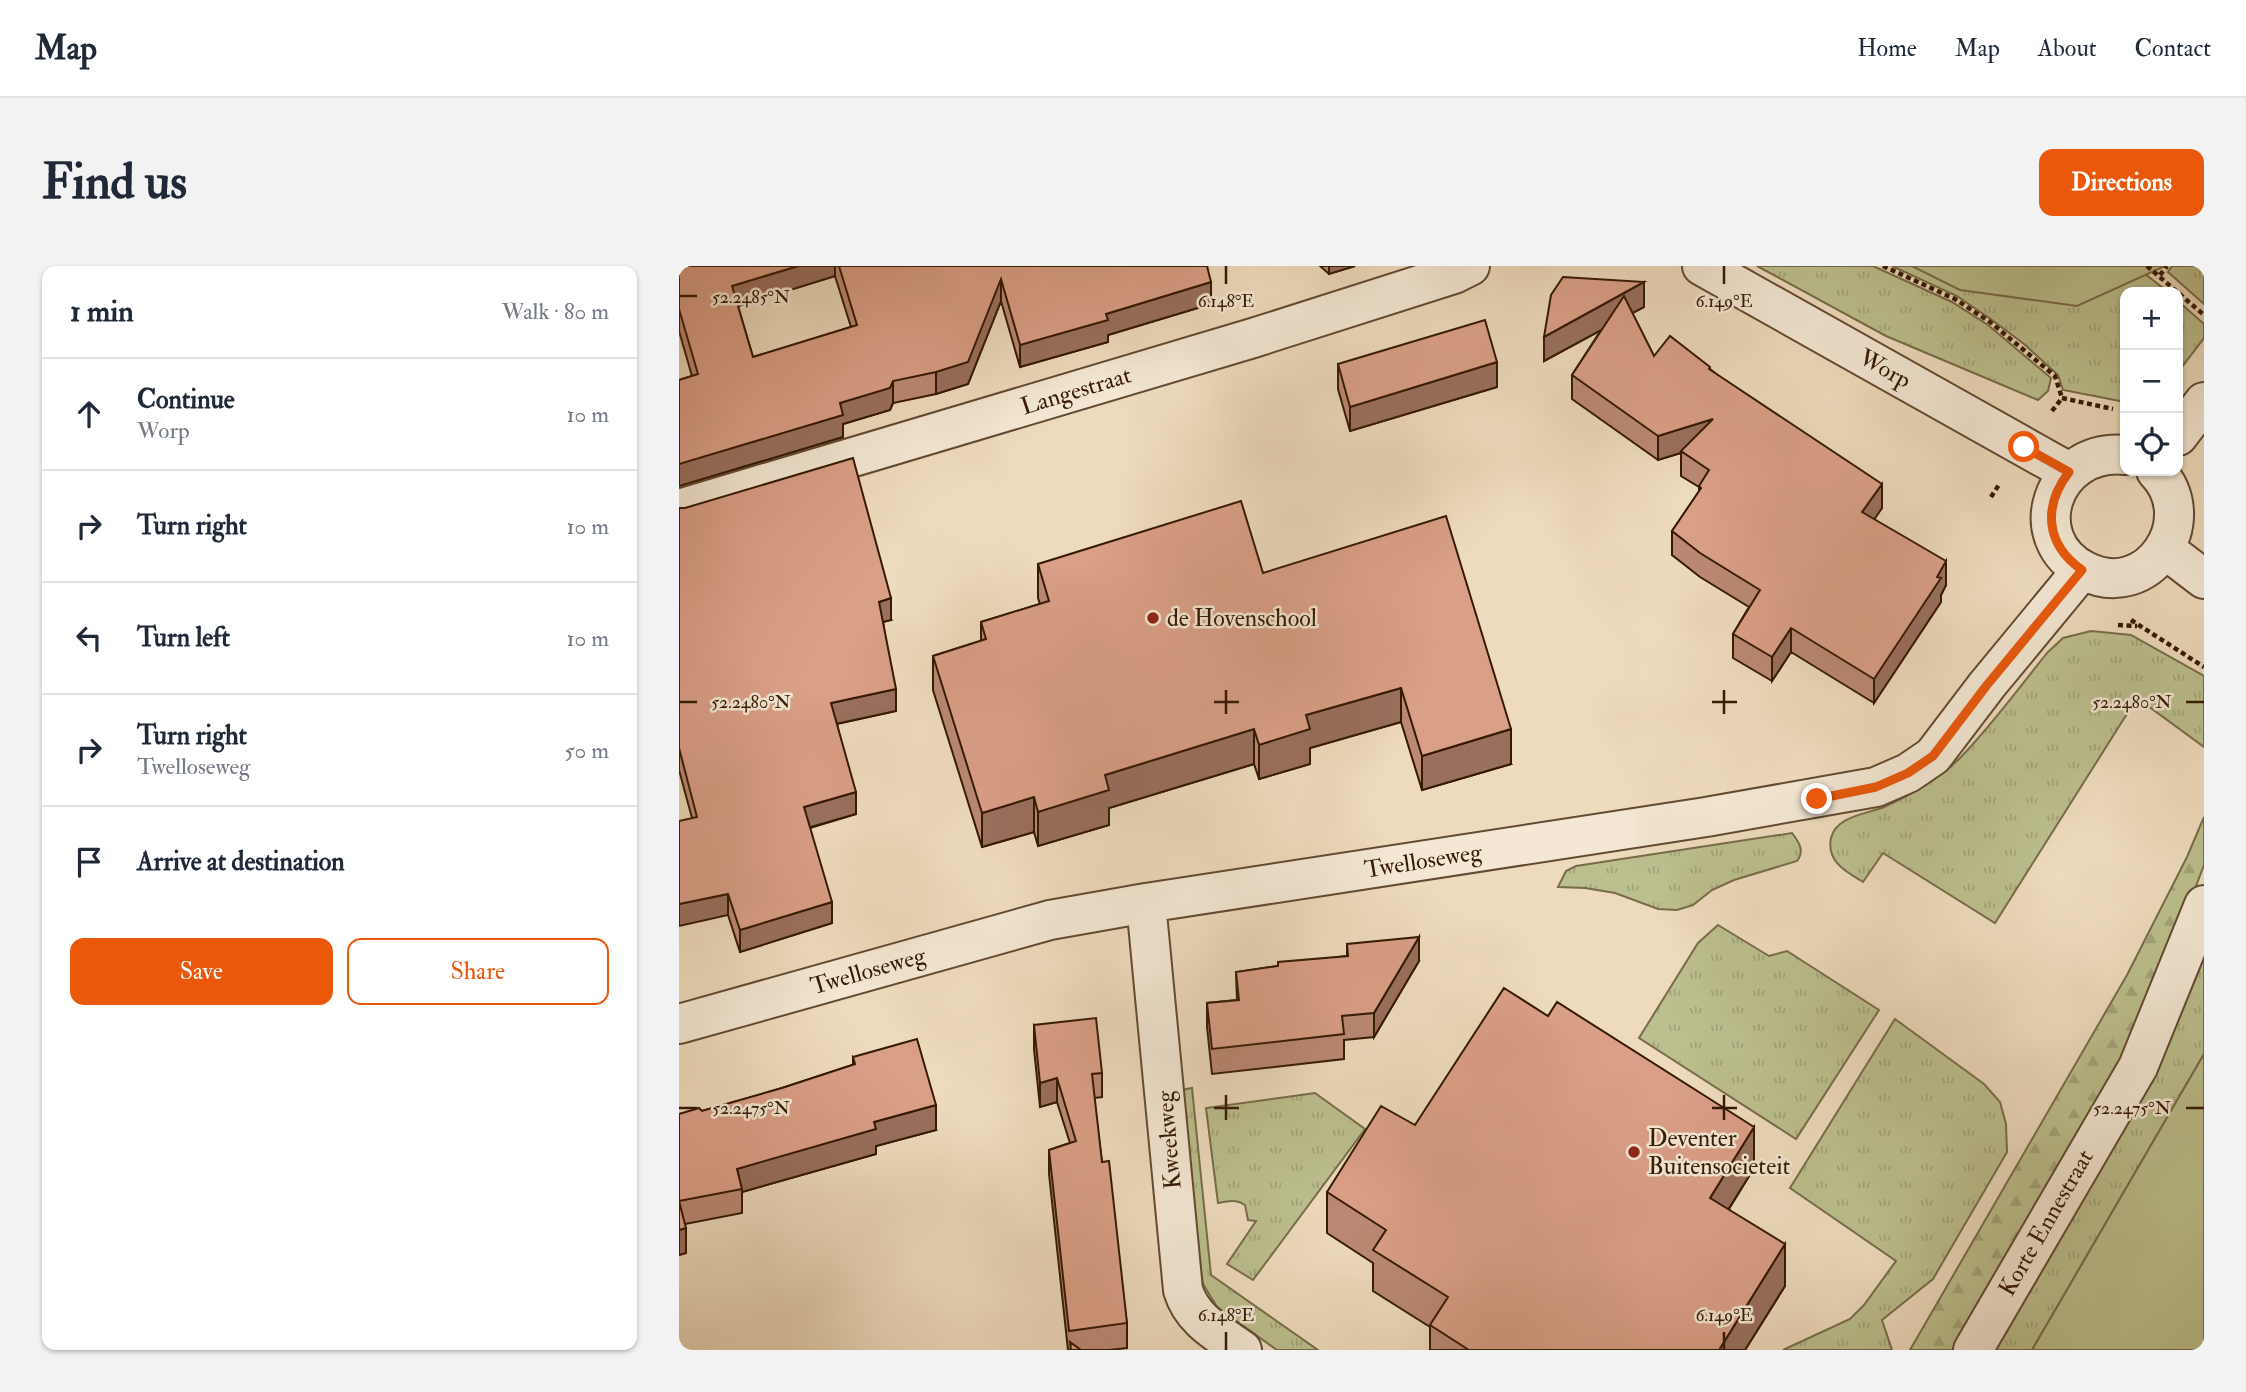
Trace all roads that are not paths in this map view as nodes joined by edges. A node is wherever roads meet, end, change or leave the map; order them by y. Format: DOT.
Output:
graph roads {
  1 [pos="1470,266"];
  2 [pos="1702,266"];
  3 [pos="2204,402"];
  4 [pos="2183,429"];
  5 [pos="2120,455"];
  6 [pos="2069,472"];
  7 [pos="2160,476"];
  8 [pos="679,509"];
  9 [pos="2166,550"];
  10 [pos="2082,570"];
  11 [pos="2204,579"];
  12 [pos="1146,903"];
  13 [pos="2204,905"];
  14 [pos="679,1024"];
  15 [pos="1242,1350"];
  16 [pos="1973,1350"];
  1 -- 8 [label="street, Langestraat"];
  2 -- 6 [label="street, Worp"];
  3 -- 4 [label="street"];
  5 -- 6 [label="street"];
  6 -- 10 [label="street"];
  7 -- 9 [label="street"];
  9 -- 10 [label="street"];
  9 -- 11 [label="street"];
  10 -- 12 [label="street, Twelloseweg"];
  12 -- 14 [label="street, Twelloseweg"];
  12 -- 15 [label="street, Kweekweg"];
  13 -- 16 [label="street, Korte Ennestraat"];
}
